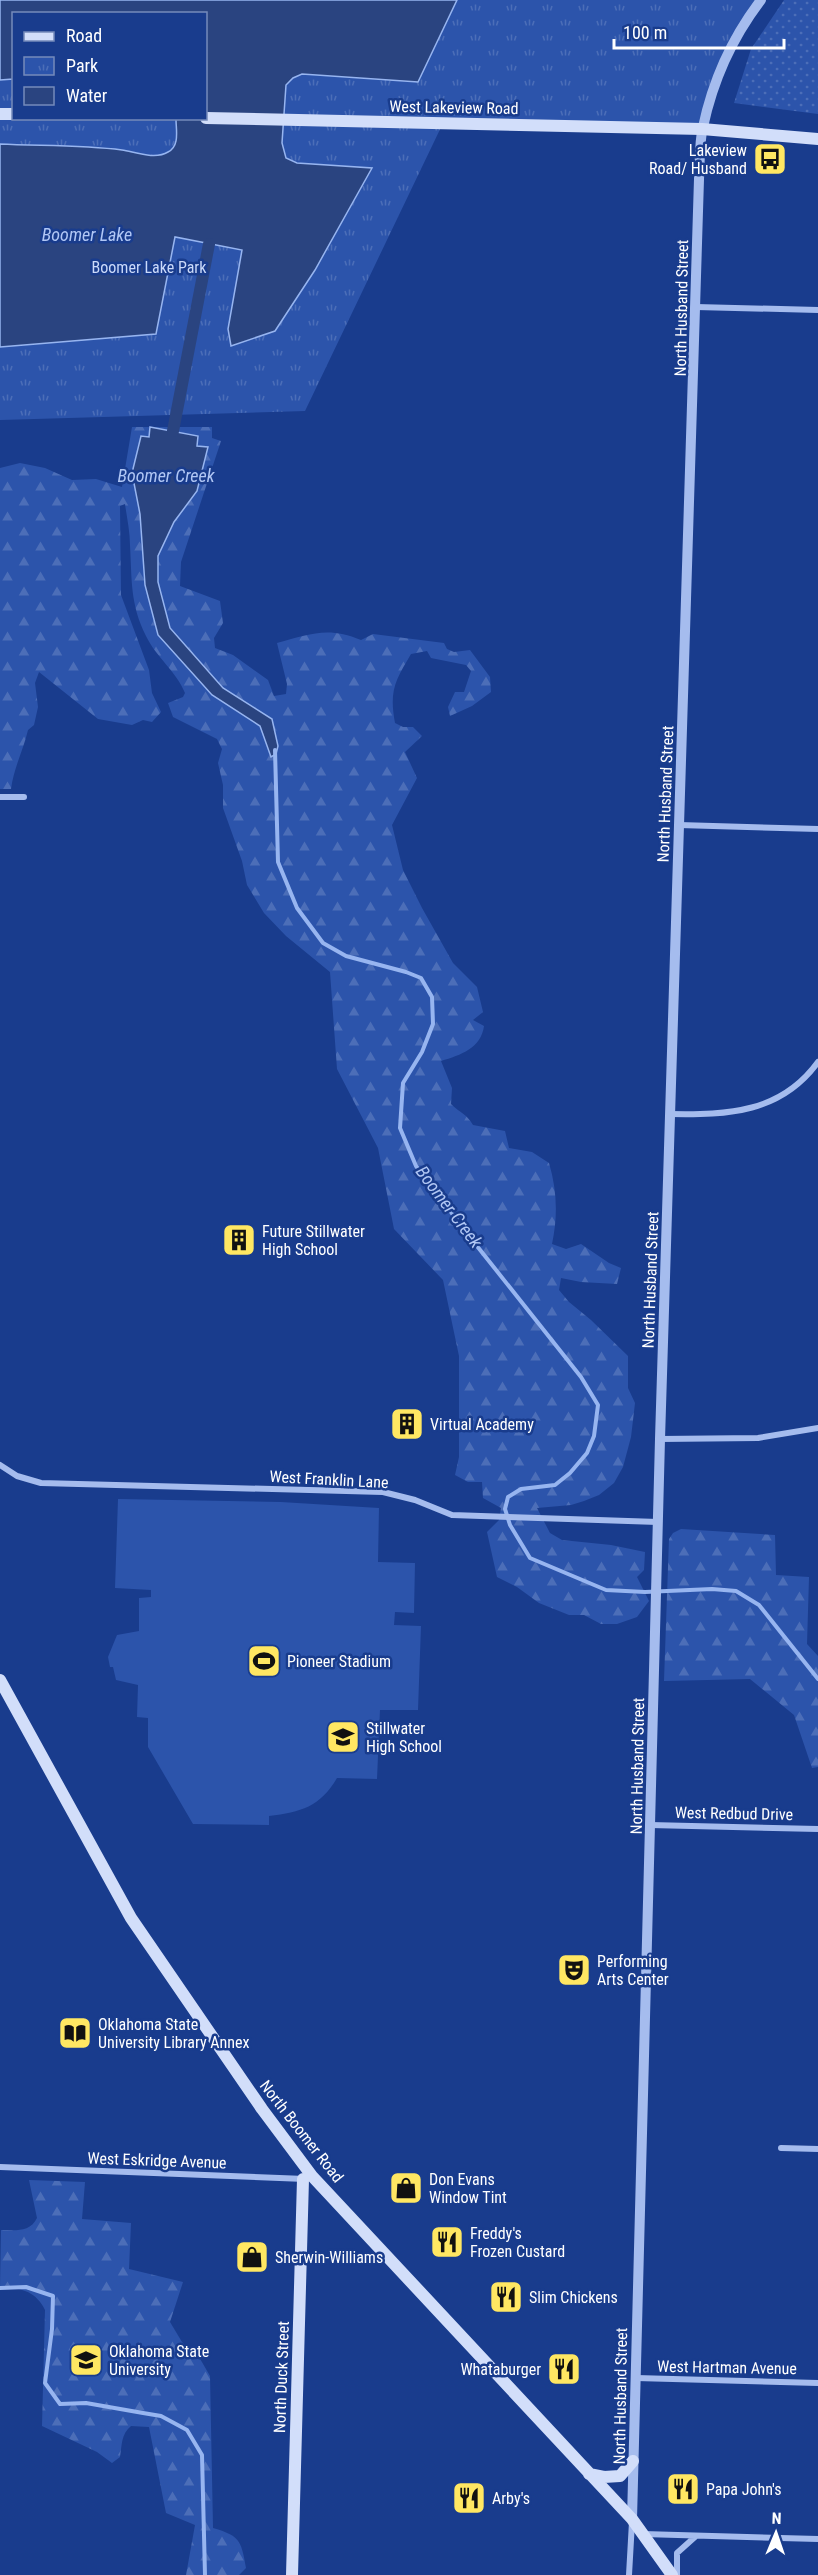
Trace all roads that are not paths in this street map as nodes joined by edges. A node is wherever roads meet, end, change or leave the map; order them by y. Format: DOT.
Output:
graph roads {
  1 [pos="761,0"];
  2 [pos="207,118"];
  3 [pos="702,129"];
  4 [pos="818,139"];
  5 [pos="696,307"];
  6 [pos="818,310"];
  7 [pos="0,797"];
  8 [pos="24,798"];
  9 [pos="679,825"];
  10 [pos="818,829"];
  11 [pos="818,1062"];
  12 [pos="670,1114"];
  13 [pos="818,1428"];
  14 [pos="660,1439"];
  15 [pos="0,1465"];
  16 [pos="658,1522"];
  17 [pos="0,1680"];
  18 [pos="650,1825"];
  19 [pos="818,1829"];
  20 [pos="781,2148"];
  21 [pos="818,2149"];
  22 [pos="0,2168"];
  23 [pos="308,2178"];
  24 [pos="636,2378"];
  25 [pos="818,2383"];
  26 [pos="633,2462"];
  27 [pos="590,2474"];
  28 [pos="632,2519"];
  29 [pos="642,2534"];
  30 [pos="697,2535"];
  31 [pos="818,2540"];
  32 [pos="292,2575"];
  33 [pos="629,2575"];
  34 [pos="675,2575"];
  1 -- 3 [label="street, North Husband Street"];
  2 -- 3 [label="main road, West Lakeview Road"];
  3 -- 4 [label="main road, West Lakeview Road"];
  3 -- 5 [label="street, North Husband Street"];
  5 -- 6 [label="street"];
  5 -- 9 [label="street, North Husband Street"];
  7 -- 8 [label="street"];
  9 -- 10 [label="street"];
  9 -- 12 [label="street, North Husband Street"];
  11 -- 12 [label="street"];
  12 -- 14 [label="street, North Husband Street"];
  13 -- 14 [label="street"];
  14 -- 16 [label="street, North Husband Street"];
  15 -- 16 [label="street, West Franklin Lane"];
  16 -- 18 [label="street, North Husband Street"];
  17 -- 23 [label="main road, North Boomer Road"];
  18 -- 19 [label="street, West Redbud Drive"];
  18 -- 24 [label="street, North Husband Street"];
  20 -- 21 [label="street"];
  22 -- 23 [label="street, West Eskridge Avenue"];
  23 -- 27 [label="main road, North Boomer Road"];
  23 -- 32 [label="main road, North Duck Street"];
  24 -- 25 [label="street, West Hartman Avenue"];
  24 -- 26 [label="street, North Husband Street"];
  26 -- 27 [label="main road"];
  26 -- 28 [label="street, North Husband Street"];
  27 -- 28 [label="main road, North Boomer Road"];
  28 -- 29 [label="main road, North Boomer Road"];
  28 -- 33 [label="street, North Husband Street"];
  29 -- 30 [label="street"];
  29 -- 34 [label="main road, North Boomer Road"];
  30 -- 31 [label="street"];
  30 -- 34 [label="street"];
}
